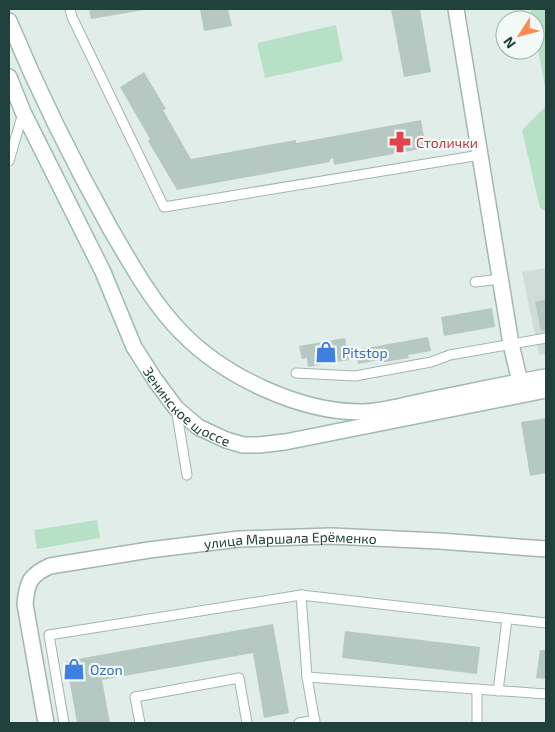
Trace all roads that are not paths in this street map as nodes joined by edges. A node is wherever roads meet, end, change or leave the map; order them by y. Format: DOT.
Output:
graph roads {
  1 [pos="70,9"];
  2 [pos="456,9"];
  3 [pos="9,21"];
  4 [pos="9,77"];
  5 [pos="23,112"];
  6 [pos="480,155"];
  7 [pos="9,161"];
  8 [pos="500,279"];
  9 [pos="475,282"];
  10 [pos="546,338"];
  11 [pos="511,344"];
  12 [pos="296,373"];
  13 [pos="546,377"];
  14 [pos="520,382"];
  15 [pos="546,390"];
  16 [pos="176,408"];
  17 [pos="187,475"];
  18 [pos="546,549"];
  19 [pos="301,595"];
  20 [pos="507,619"];
  21 [pos="546,623"];
  22 [pos="307,677"];
  23 [pos="477,690"];
  24 [pos="498,691"];
  25 [pos="546,694"];
  26 [pos="315,722"];
  27 [pos="46,723"];
  28 [pos="64,723"];
  29 [pos="140,723"];
  30 [pos="247,723"];
  31 [pos="299,723"];
  32 [pos="477,723"];
  1 -- 6 [label="lane"];
  2 -- 6 [label="main road"];
  3 -- 14 [label="main road"];
  4 -- 5 [label="main road, Зенинское шоссе"];
  5 -- 7 [label="lane"];
  5 -- 16 [label="main road, Зенинское шоссе"];
  6 -- 8 [label="main road"];
  8 -- 9 [label="lane"];
  8 -- 11 [label="main road"];
  10 -- 11 [label="lane"];
  11 -- 12 [label="lane"];
  11 -- 14 [label="main road"];
  13 -- 14 [label="main road"];
  15 -- 16 [label="main road, Зенинское шоссе"];
  16 -- 17 [label="lane"];
  18 -- 27 [label="main road, улица Маршала Ерёменко"];
  19 -- 20 [label="lane"];
  19 -- 22 [label="lane"];
  19 -- 28 [label="lane"];
  20 -- 21 [label="lane"];
  20 -- 24 [label="lane"];
  22 -- 23 [label="lane"];
  22 -- 26 [label="lane"];
  23 -- 24 [label="lane"];
  23 -- 32 [label="lane"];
  24 -- 25 [label="lane"];
  26 -- 31 [label="lane"];
  29 -- 30 [label="lane"];
}
